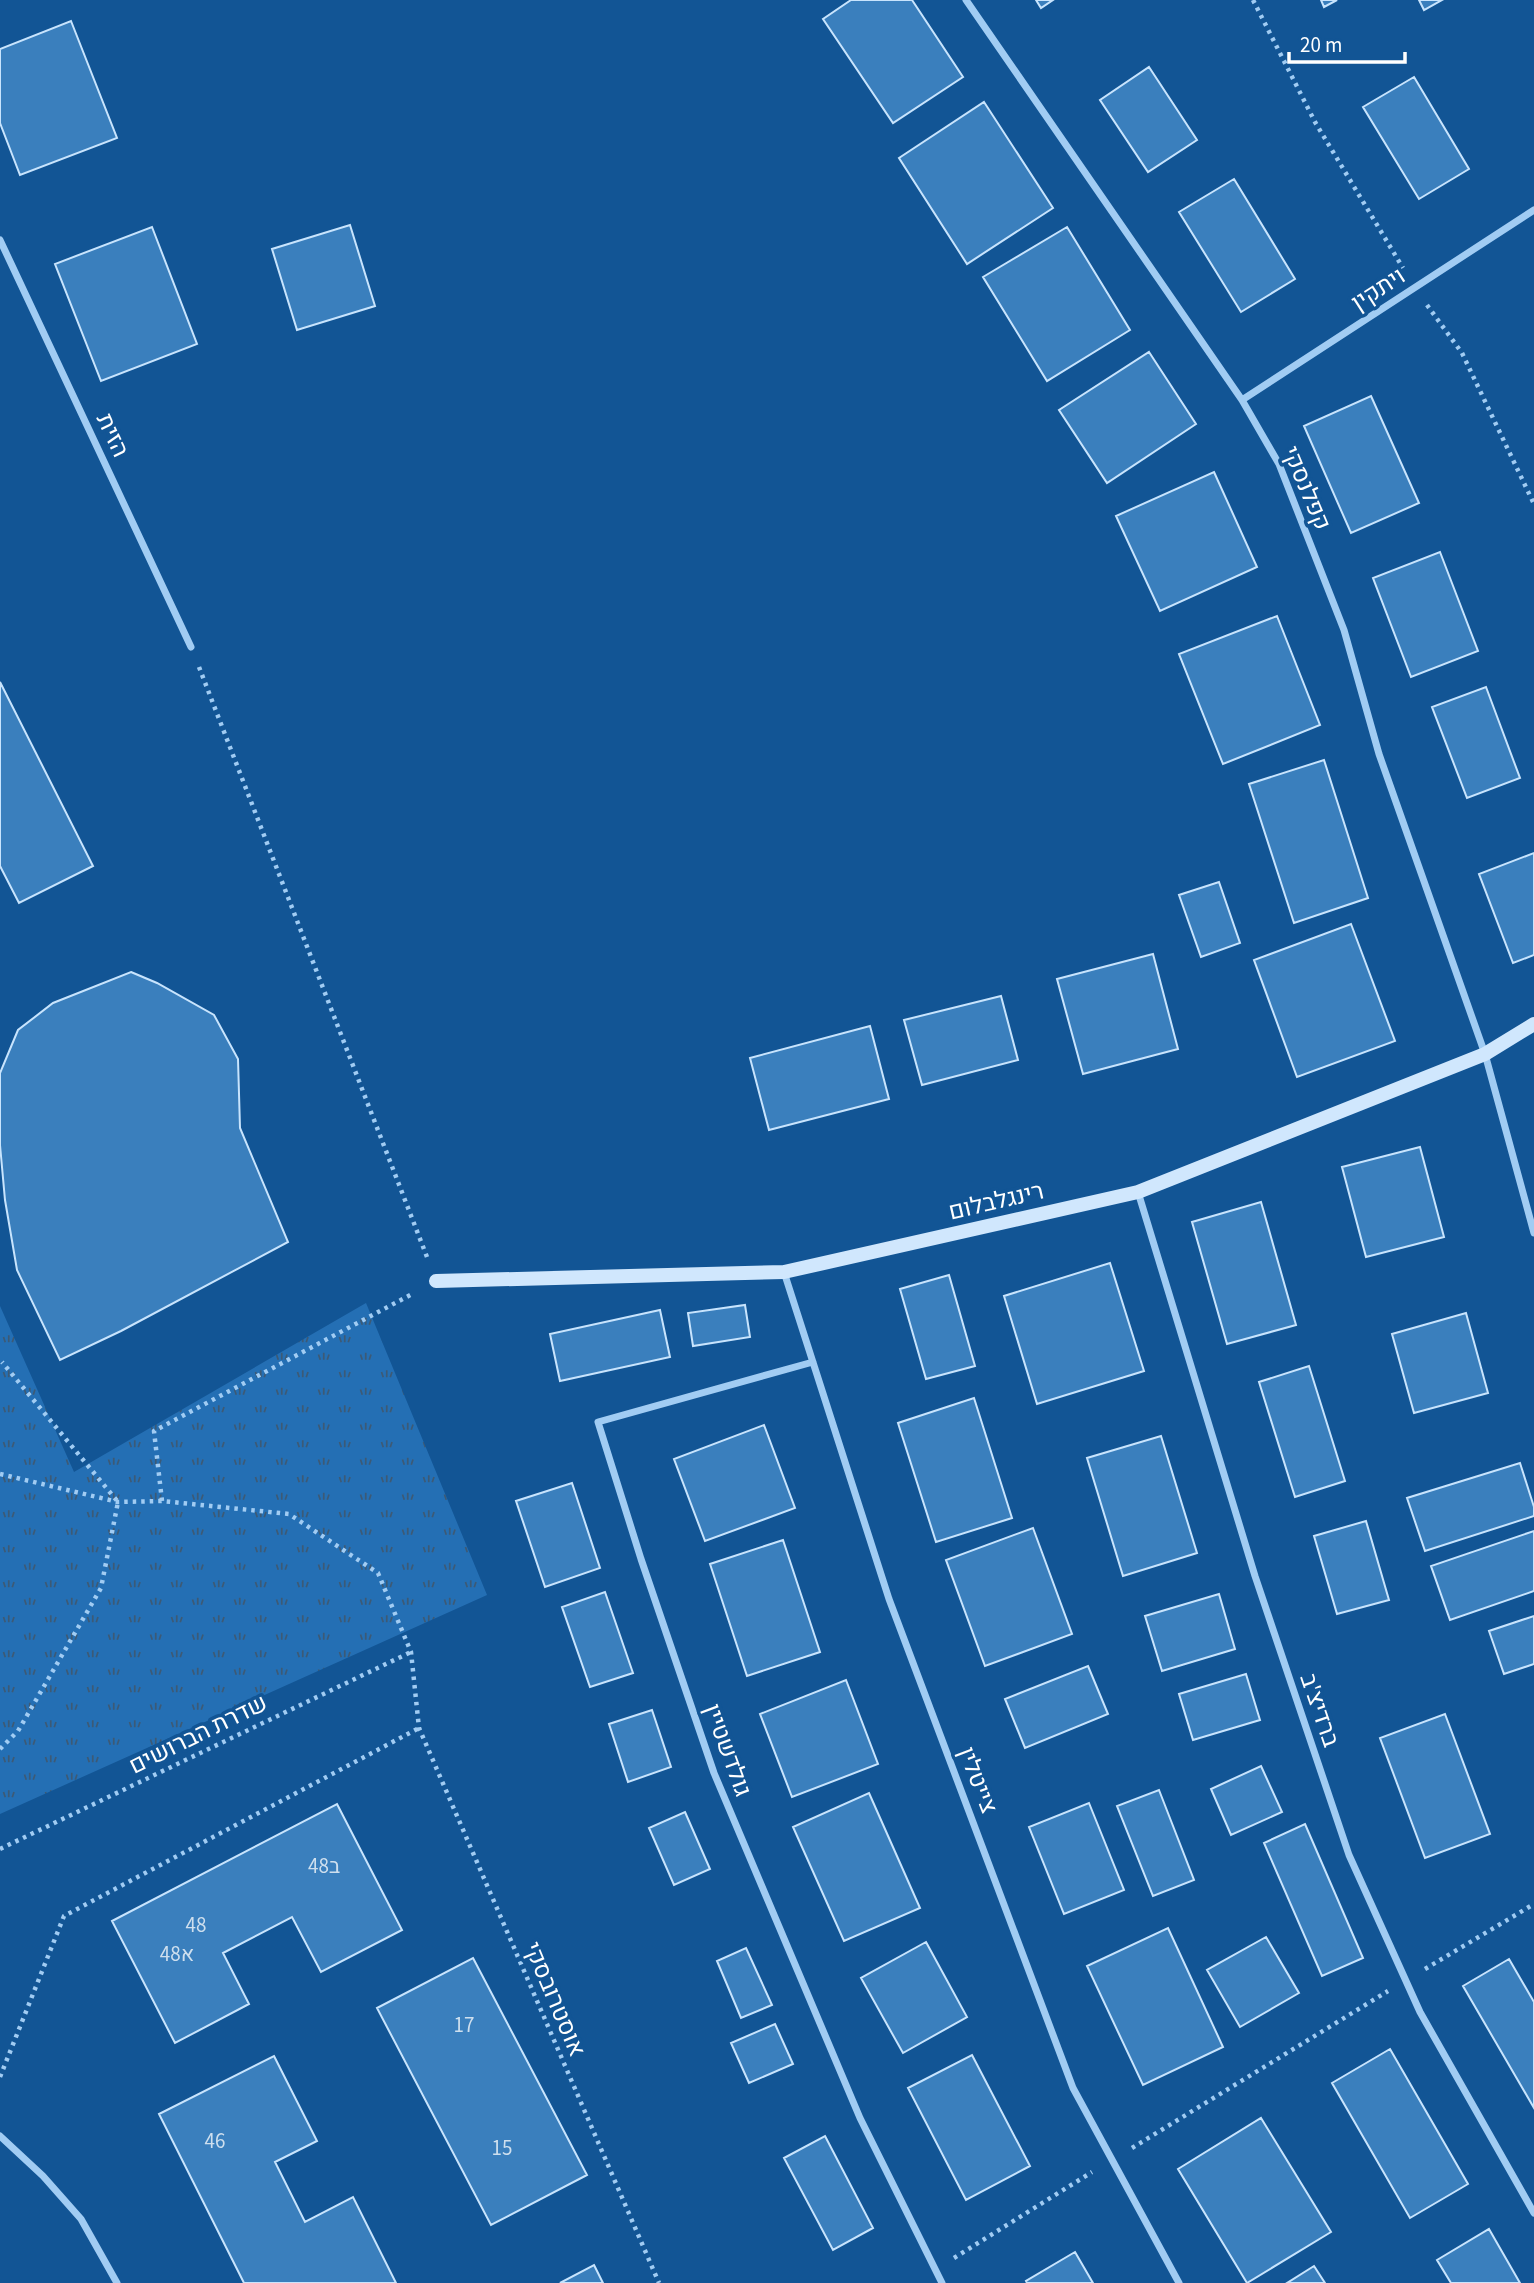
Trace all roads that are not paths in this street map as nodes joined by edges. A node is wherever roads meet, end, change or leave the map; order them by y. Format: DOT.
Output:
graph roads {
  1 [pos="966,0"];
  2 [pos="1534,210"];
  3 [pos="0,240"];
  4 [pos="1242,400"];
  5 [pos="191,647"];
  6 [pos="1534,1024"];
  7 [pos="1485,1054"];
  8 [pos="1138,1192"];
  9 [pos="1534,1233"];
  10 [pos="785,1272"];
  11 [pos="436,1281"];
  12 [pos="813,1362"];
  13 [pos="0,2136"];
  14 [pos="1534,2213"];
  15 [pos="117,2283"];
  16 [pos="942,2283"];
  17 [pos="1178,2283"];
  1 -- 4 [label="street, קפלנסקי"];
  2 -- 4 [label="street, ויתקין"];
  3 -- 5 [label="street, הזית"];
  4 -- 7 [label="street, קפלנסקי"];
  6 -- 7 [label="street, רינגלבלום"];
  7 -- 8 [label="street, רינגלבלום"];
  7 -- 9 [label="street, קפלנסקי"];
  8 -- 10 [label="street, רינגלבלום"];
  8 -- 14 [label="street, ברדיצ'ב"];
  10 -- 11 [label="street, רינגלבלום"];
  10 -- 12 [label="street, צייטלין"];
  12 -- 16 [label="street, גולדשטיין"];
  12 -- 17 [label="street, צייטלין"];
  13 -- 15 [label="street"];
}
